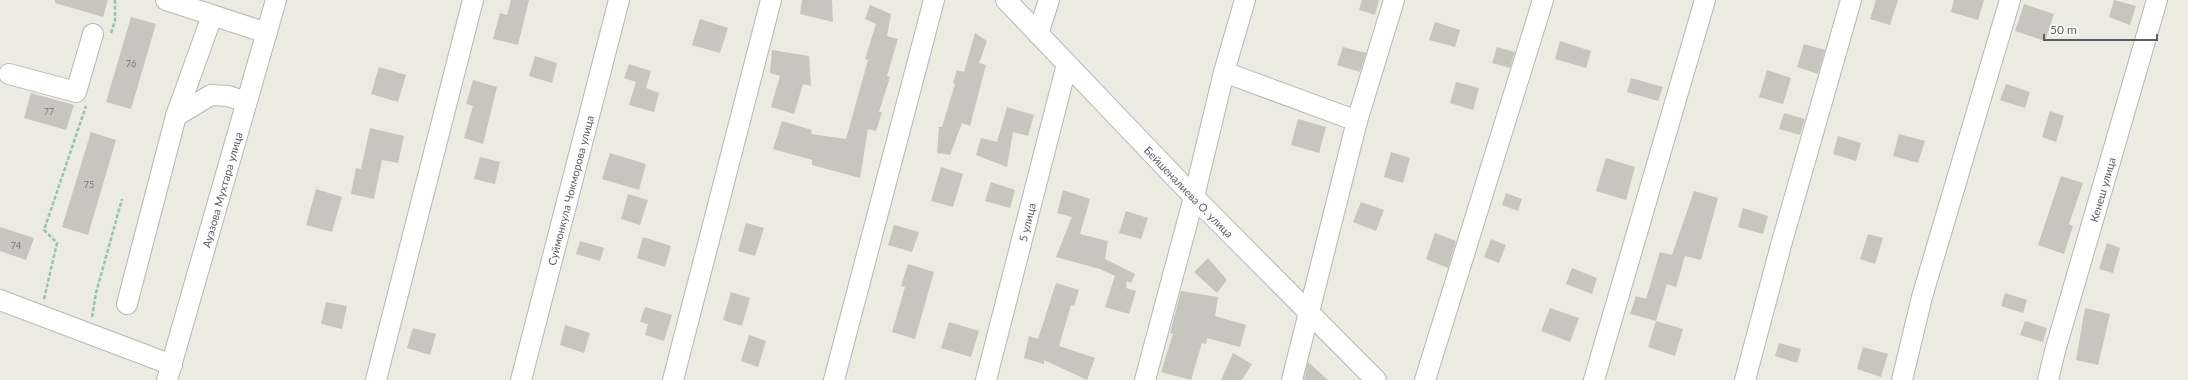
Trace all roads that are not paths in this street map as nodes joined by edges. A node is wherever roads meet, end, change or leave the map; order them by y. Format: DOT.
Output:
graph roads {
  1 [pos="166,0"];
  2 [pos="276,0"];
  3 [pos="472,0"];
  4 [pos="619,0"];
  5 [pos="771,0"];
  6 [pos="934,0"];
  7 [pos="1006,0"];
  8 [pos="1049,0"];
  9 [pos="1246,0"];
  10 [pos="1394,0"];
  11 [pos="1543,0"];
  12 [pos="1705,0"];
  13 [pos="1851,0"];
  14 [pos="2010,0"];
  15 [pos="2157,0"];
  16 [pos="212,16"];
  17 [pos="267,32"];
  18 [pos="1038,34"];
  19 [pos="101,35"];
  20 [pos="1067,64"];
  21 [pos="1224,72"];
  22 [pos="9,74"];
  23 [pos="246,102"];
  24 [pos="176,116"];
  25 [pos="1357,121"];
  26 [pos="1194,197"];
  27 [pos="0,300"];
  28 [pos="127,304"];
  29 [pos="1309,314"];
  30 [pos="169,373"];
  31 [pos="376,380"];
  32 [pos="520,380"];
  33 [pos="673,380"];
  34 [pos="834,380"];
  35 [pos="986,380"];
  36 [pos="1145,380"];
  37 [pos="1292,380"];
  38 [pos="1376,380"];
  39 [pos="1425,380"];
  40 [pos="1594,380"];
  41 [pos="1745,380"];
  42 [pos="1902,380"];
  43 [pos="2048,380"];
  1 -- 16 [label="street"];
  2 -- 17 [label="street, Ауэзова Мухтара улица"];
  3 -- 31 [label="street"];
  4 -- 32 [label="street, Суймонкула Чокморова улица"];
  5 -- 33 [label="street"];
  6 -- 34 [label="street"];
  7 -- 18 [label="street, Бейшеналиева О. улица"];
  8 -- 18 [label="street"];
  9 -- 21 [label="street"];
  10 -- 25 [label="street"];
  11 -- 39 [label="street"];
  12 -- 40 [label="street"];
  13 -- 41 [label="street"];
  14 -- 42 [label="street"];
  15 -- 43 [label="street, Кенеш улица"];
  16 -- 17 [label="street"];
  16 -- 24 [label="street"];
  17 -- 23 [label="street, Ауэзова Мухтара улица"];
  18 -- 20 [label="street, Бейшеналиева О. улица"];
  19 -- 22 [label="street"];
  20 -- 26 [label="street, Бейшеналиева О. улица"];
  20 -- 35 [label="street, 5 улица"];
  21 -- 25 [label="street"];
  21 -- 26 [label="street"];
  23 -- 24 [label="street"];
  23 -- 30 [label="street, Ауэзова Мухтара улица"];
  24 -- 28 [label="street"];
  25 -- 29 [label="street"];
  26 -- 29 [label="street, Бейшеналиева О. улица"];
  26 -- 36 [label="street"];
  27 -- 30 [label="street"];
  29 -- 37 [label="street"];
  29 -- 38 [label="street, Бейшеналиева О. улица"];
}
